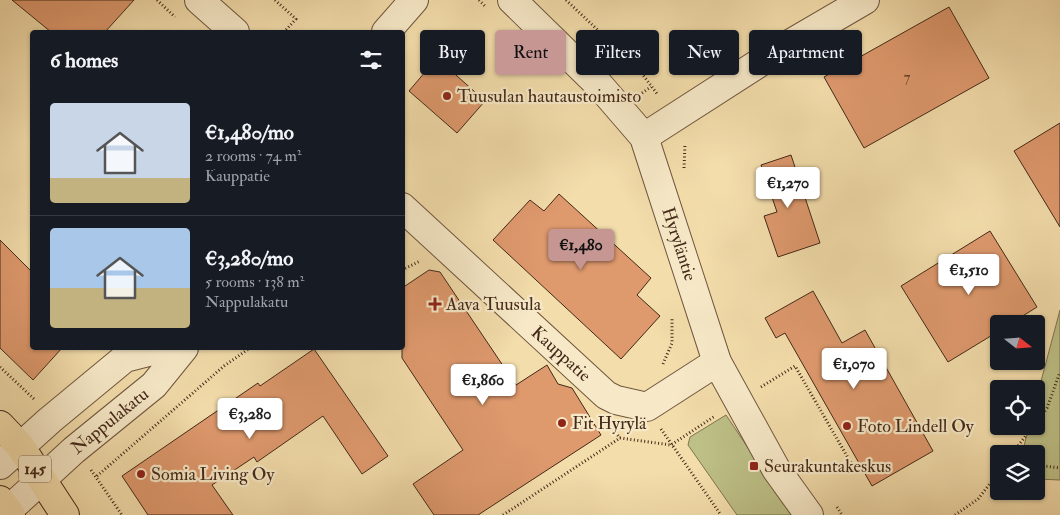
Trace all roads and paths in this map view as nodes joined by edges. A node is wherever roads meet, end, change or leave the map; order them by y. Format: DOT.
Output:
graph roads {
  1 [pos="199,0"];
  2 [pos="275,0"];
  3 [pos="414,0"];
  4 [pos="479,0"];
  5 [pos="512,0"];
  6 [pos="865,0"];
  7 [pos="486,7"];
  8 [pos="233,30"];
  9 [pos="286,30"];
  10 [pos="388,30"];
  11 [pos="644,137"];
  12 [pos="405,210"];
  13 [pos="423,259"];
  14 [pos="405,268"];
  15 [pos="672,308"];
  16 [pos="156,350"];
  17 [pos="182,350"];
  18 [pos="247,350"];
  19 [pos="717,362"];
  20 [pos="662,365"];
  21 [pos="1060,372"];
  22 [pos="758,389"];
  23 [pos="647,407"];
  24 [pos="1045,411"];
  25 [pos="0,425"];
  26 [pos="671,444"];
  27 [pos="20,446"];
  28 [pos="0,465"];
  29 [pos="1045,466"];
  30 [pos="1060,468"];
  31 [pos="854,470"];
  32 [pos="41,479"];
  33 [pos="990,484"];
  34 [pos="6,510"];
  35 [pos="65,515"];
  36 [pos="122,515"];
  37 [pos="503,515"];
  38 [pos="721,515"];
  39 [pos="809,515"];
  40 [pos="955,515"];
  1 -- 8 [label="street"];
  2 -- 9 [label="path"];
  3 -- 10 [label="street"];
  4 -- 7 [label="path"];
  5 -- 11 [label="street, Hyryläntie"];
  6 -- 11 [label="street"];
  11 -- 19 [label="street, Hyryläntie"];
  12 -- 23 [label="street, Kauppatie"];
  13 -- 14 [label="path"];
  15 -- 20 [label="path"];
  16 -- 27 [label="street"];
  17 -- 32 [label="street, Nappulakatu"];
  18 -- 36 [label="path"];
  19 -- 23 [label="street"];
  19 -- 39 [label="street, Hyryläntie"];
  21 -- 24 [label="path"];
  22 -- 31 [label="path"];
  23 -- 26 [label="path"];
  25 -- 27 [label="main road, 145"];
  26 -- 37 [label="path"];
  26 -- 38 [label="path"];
  27 -- 28 [label="street"];
  27 -- 32 [label="main road, 145"];
  29 -- 30 [label="path"];
  32 -- 34 [label="street, Nappulakatu"];
  32 -- 35 [label="main road, 145"];
  33 -- 40 [label="path"];
}
